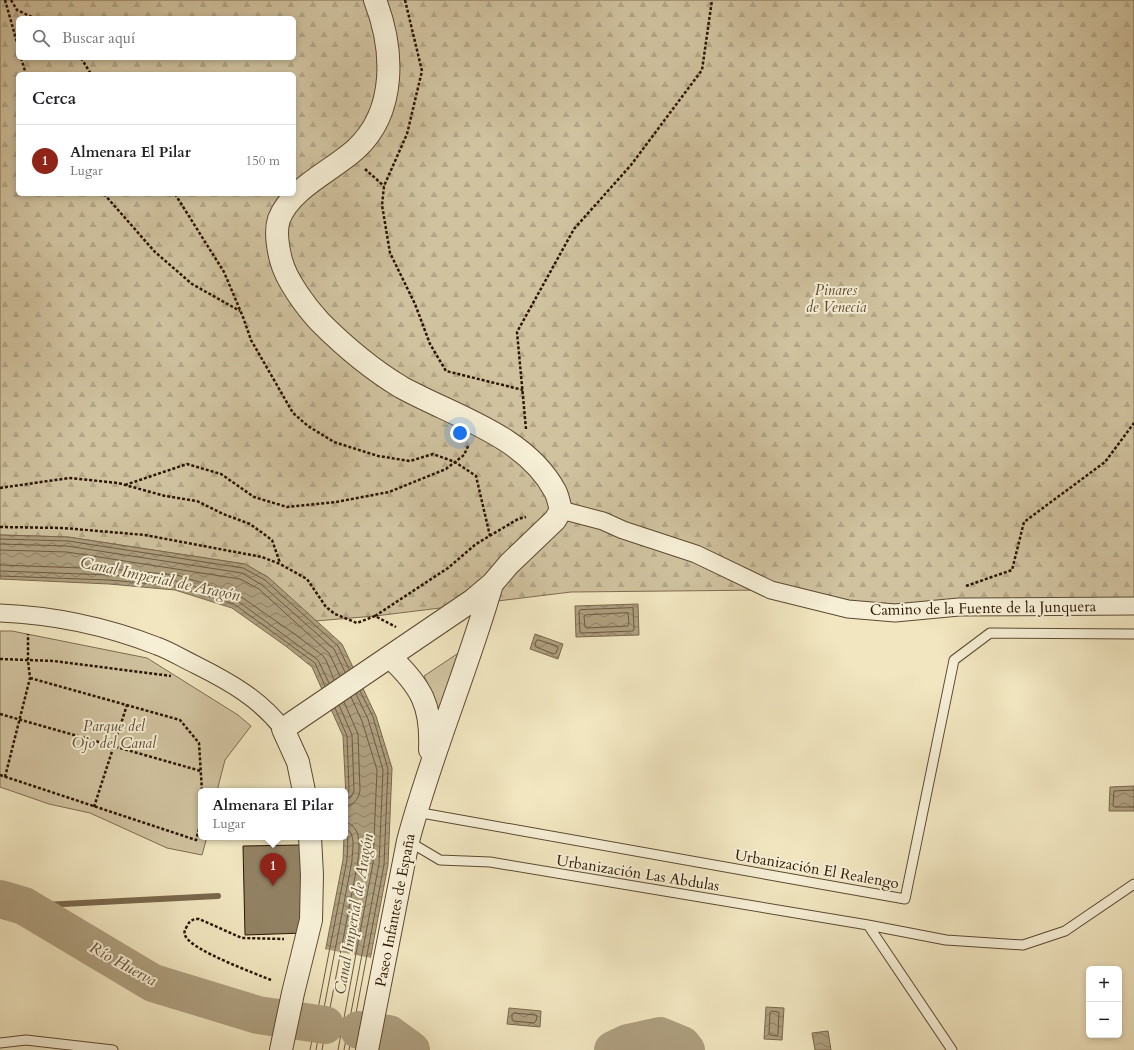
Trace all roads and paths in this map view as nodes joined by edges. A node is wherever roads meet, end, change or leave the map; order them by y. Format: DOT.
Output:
graph roads {
  1 [pos="5,0"];
  2 [pos="11,0"];
  3 [pos="375,0"];
  4 [pos="405,0"];
  5 [pos="712,0"];
  6 [pos="30,16"];
  7 [pos="16,39"];
  8 [pos="22,60"];
  9 [pos="82,60"];
  10 [pos="25,72"];
  11 [pos="90,72"];
  12 [pos="106,196"];
  13 [pos="176,196"];
  14 [pos="241,312"];
  15 [pos="523,390"];
  16 [pos="466,418"];
  17 [pos="1134,423"];
  18 [pos="516,447"];
  19 [pos="455,462"];
  20 [pos="125,485"];
  21 [pos="0,488"];
  22 [pos="561,510"];
  23 [pos="0,527"];
  24 [pos="280,564"];
  25 [pos="492,584"];
  26 [pos="961,588"];
  27 [pos="1134,606"];
  28 [pos="0,614"];
  29 [pos="28,616"];
  30 [pos="375,616"];
  31 [pos="1134,634"];
  32 [pos="412,642"];
  33 [pos="390,657"];
  34 [pos="0,659"];
  35 [pos="28,661"];
  36 [pos="206,670"];
  37 [pos="30,678"];
  38 [pos="127,705"];
  39 [pos="0,714"];
  40 [pos="19,719"];
  41 [pos="283,729"];
  42 [pos="114,746"];
  43 [pos="201,771"];
  44 [pos="428,772"];
  45 [pos="0,775"];
  46 [pos="5,777"];
  47 [pos="202,788"];
  48 [pos="303,788"];
  49 [pos="94,807"];
  50 [pos="416,812"];
  51 [pos="198,833"];
  52 [pos="310,840"];
  53 [pos="408,841"];
  54 [pos="1134,884"];
  55 [pos="868,925"];
  56 [pos="297,943"];
  57 [pos="271,980"];
  58 [pos="0,1043"];
  59 [pos="113,1050"];
  60 [pos="281,1050"];
  61 [pos="367,1050"];
  62 [pos="952,1050"];
  1 -- 7 [label="path"];
  2 -- 6 [label="path"];
  3 -- 16 [label="street"];
  4 -- 15 [label="path"];
  5 -- 15 [label="path"];
  8 -- 10 [label="path"];
  9 -- 11 [label="path"];
  12 -- 14 [label="path"];
  13 -- 14 [label="path"];
  14 -- 19 [label="path"];
  15 -- 18 [label="path"];
  16 -- 18 [label="street"];
  16 -- 19 [label="path"];
  17 -- 26 [label="path"];
  18 -- 22 [label="street"];
  19 -- 20 [label="path"];
  19 -- 30 [label="path"];
  20 -- 21 [label="path"];
  20 -- 24 [label="path"];
  22 -- 25 [label="street, Paseo Infantes de España"];
  22 -- 27 [label="street, Camino de la Fuente de la Junquera"];
  23 -- 24 [label="path"];
  24 -- 30 [label="path"];
  25 -- 32 [label="street, Paseo Infantes de España"];
  25 -- 44 [label="street, Paseo Infantes de España"];
  28 -- 29 [label="street"];
  29 -- 35 [label="path"];
  29 -- 36 [label="street"];
  30 -- 32 [label="path"];
  31 -- 50 [label="lane, Urbanización El Realengo"];
  32 -- 33 [label="street, Paseo Infantes de España"];
  33 -- 41 [label="street, Paseo Infantes de España"];
  33 -- 44 [label="street, Paseo Infantes de España"];
  34 -- 35 [label="path"];
  35 -- 36 [label="path"];
  35 -- 37 [label="path"];
  36 -- 41 [label="street"];
  37 -- 38 [label="path"];
  37 -- 40 [label="path"];
  38 -- 42 [label="path"];
  38 -- 43 [label="path"];
  39 -- 40 [label="path"];
  40 -- 42 [label="path"];
  40 -- 46 [label="path"];
  41 -- 48 [label="street"];
  42 -- 43 [label="path"];
  42 -- 49 [label="path"];
  43 -- 47 [label="path"];
  44 -- 50 [label="street, Paseo Infantes de España"];
  45 -- 46 [label="path"];
  46 -- 49 [label="path"];
  49 -- 51 [label="path"];
  50 -- 53 [label="street, Paseo Infantes de España"];
  52 -- 56 [label="street"];
  53 -- 55 [label="lane, Urbanización Las Abdulas"];
  53 -- 61 [label="street, Paseo Infantes de España"];
  54 -- 55 [label="lane, Urbanización Las Abdulas"];
  55 -- 62 [label="lane"];
  56 -- 57 [label="path"];
  56 -- 60 [label="street"];
  58 -- 59 [label="lane"];
}
